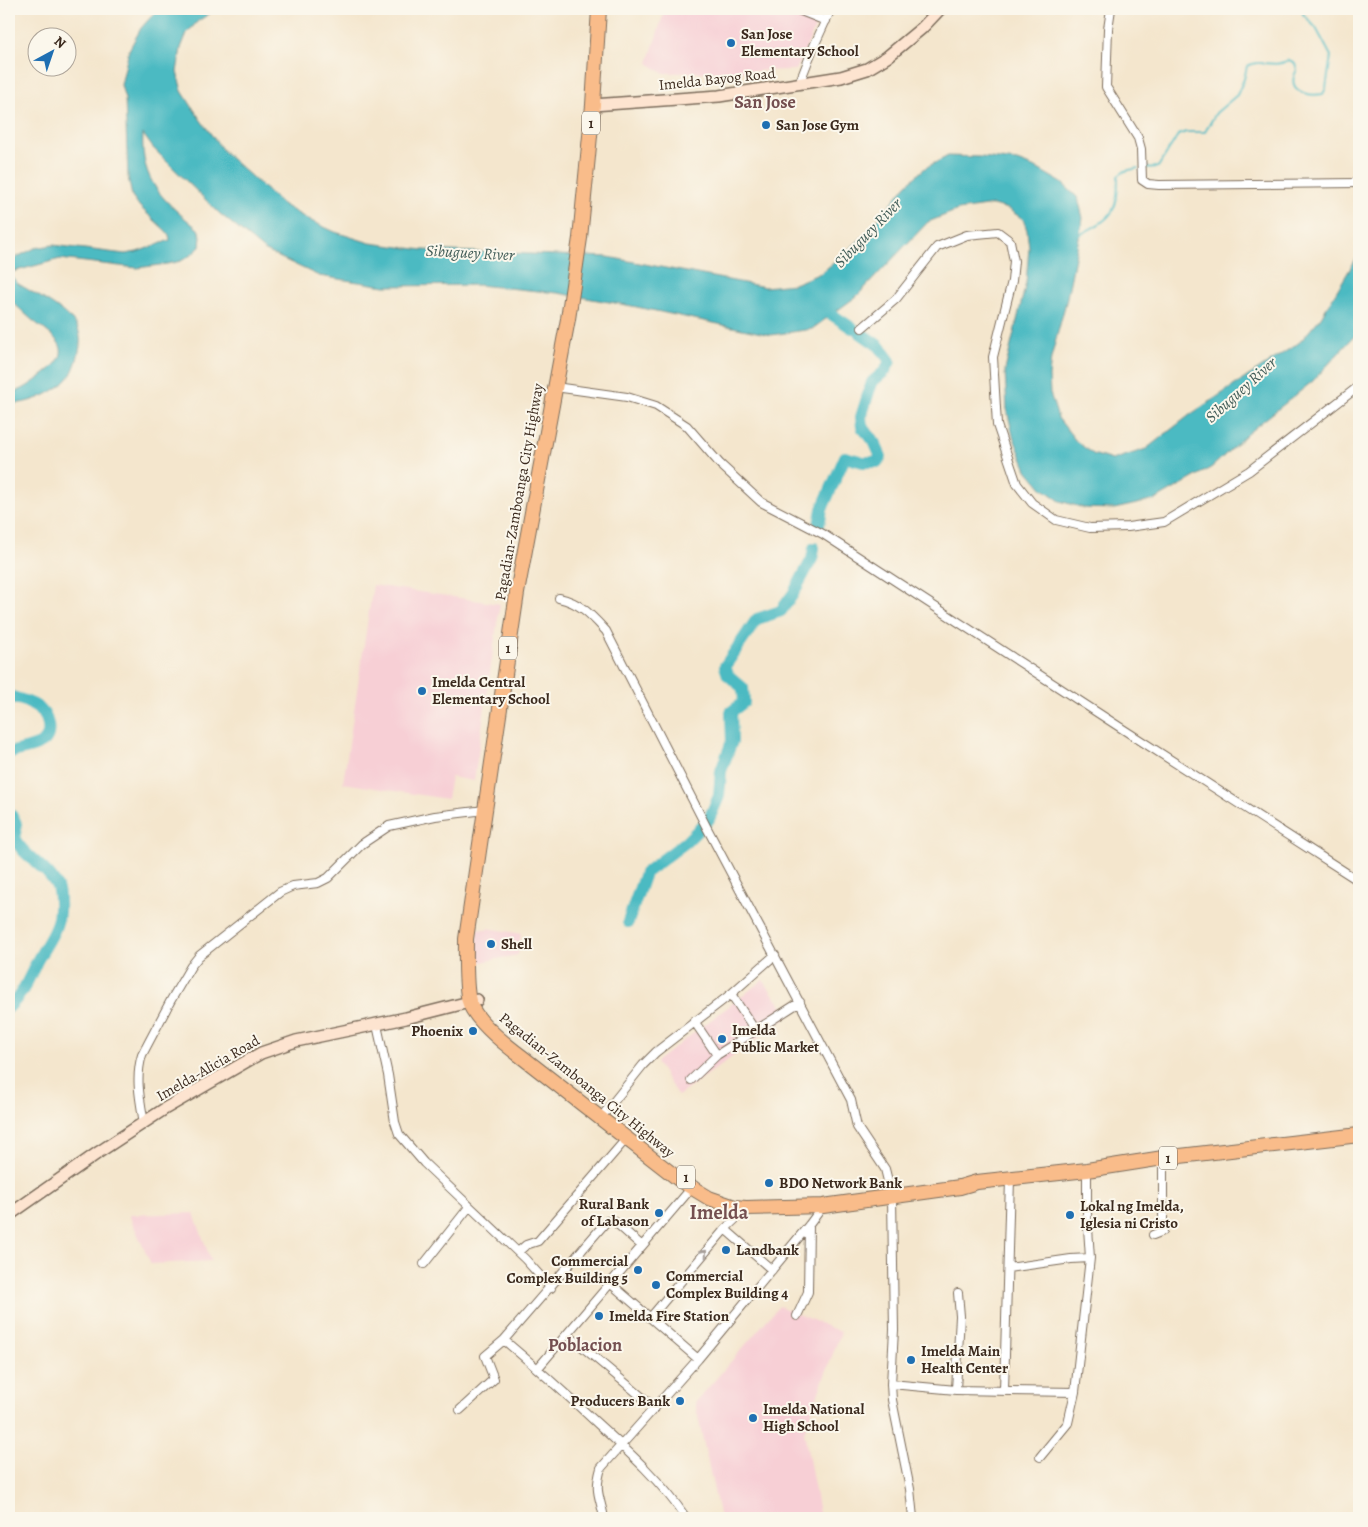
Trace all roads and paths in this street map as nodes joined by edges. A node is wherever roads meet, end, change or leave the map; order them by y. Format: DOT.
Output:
graph roads {
  1 [pos="599,9"];
  2 [pos="796,9"];
  3 [pos="831,9"];
  4 [pos="940,9"];
  5 [pos="1111,9"];
  6 [pos="826,20"];
  7 [pos="799,84"];
  8 [pos="593,105"];
  9 [pos="1359,182"];
  10 [pos="862,328"];
  11 [pos="1359,385"];
  12 [pos="555,387"];
  13 [pos="559,598"];
  14 [pos="485,810"];
  15 [pos="1359,881"];
  16 [pos="775,955"];
  17 [pos="731,994"];
  18 [pos="473,1001"];
  19 [pos="800,1002"];
  20 [pos="694,1021"];
  21 [pos="377,1025"];
  22 [pos="754,1030"];
  23 [pos="717,1056"];
  24 [pos="691,1080"];
  25 [pos="603,1115"];
  26 [pos="144,1123"];
  27 [pos="1359,1136"];
  28 [pos="626,1139"];
  29 [pos="1163,1158"];
  30 [pos="1087,1170"];
  31 [pos="1010,1179"];
  32 [pos="694,1185"];
  33 [pos="891,1193"];
  34 [pos="824,1202"];
  35 [pos="469,1207"];
  36 [pos="746,1208"];
  37 [pos="9,1215"];
  38 [pos="809,1225"];
  39 [pos="725,1229"];
  40 [pos="1153,1235"];
  41 [pos="642,1246"];
  42 [pos="518,1252"];
  43 [pos="1090,1258"];
  44 [pos="424,1264"];
  45 [pos="1008,1268"];
  46 [pos="772,1270"];
  47 [pos="610,1283"];
  48 [pos="551,1288"];
  49 [pos="958,1292"];
  50 [pos="797,1316"];
  51 [pos="650,1318"];
  52 [pos="567,1334"];
  53 [pos="504,1340"];
  54 [pos="698,1359"];
  55 [pos="538,1368"];
  56 [pos="891,1384"];
  57 [pos="956,1390"];
  58 [pos="1004,1390"];
  59 [pos="1075,1392"];
  60 [pos="655,1408"];
  61 [pos="460,1410"];
  62 [pos="621,1445"];
  63 [pos="1040,1457"];
  64 [pos="604,1518"];
  65 [pos="686,1518"];
  66 [pos="913,1518"];
  1 -- 8 [label="highway, Pagadian-Zamboanga City Highway / 1"];
  2 -- 6 [label="street"];
  3 -- 6 [label="street"];
  4 -- 7 [label="main road, Imelda Bayog Road"];
  5 -- 9 [label="street"];
  6 -- 7 [label="street"];
  7 -- 8 [label="main road, Imelda Bayog Road"];
  8 -- 12 [label="highway, Pagadian-Zamboanga City Highway / 1"];
  10 -- 11 [label="street"];
  12 -- 14 [label="highway, Pagadian-Zamboanga City Highway / 1"];
  12 -- 15 [label="street"];
  13 -- 16 [label="street"];
  14 -- 18 [label="highway, Pagadian-Zamboanga City Highway / 1"];
  14 -- 26 [label="street"];
  16 -- 17 [label="street"];
  16 -- 19 [label="street"];
  17 -- 20 [label="street"];
  17 -- 22 [label="street"];
  18 -- 21 [label="main road, Imelda-Alicia Road"];
  18 -- 25 [label="highway, Pagadian-Zamboanga City Highway / 1"];
  18 -- 28 [label="highway, Pagadian-Zamboanga City Highway / 1"];
  19 -- 22 [label="street"];
  19 -- 33 [label="street"];
  20 -- 23 [label="street"];
  20 -- 25 [label="street"];
  21 -- 26 [label="main road, Imelda-Alicia Road"];
  21 -- 35 [label="street"];
  22 -- 23 [label="street"];
  23 -- 24 [label="street"];
  25 -- 32 [label="highway, Pagadian-Zamboanga City Highway / 1"];
  26 -- 37 [label="main road, Imelda-Alicia Road"];
  27 -- 29 [label="highway, Pagadian-Zamboanga City Highway / 1"];
  28 -- 32 [label="highway, Pagadian-Zamboanga City Highway / 1"];
  28 -- 42 [label="street"];
  29 -- 30 [label="highway, Pagadian-Zamboanga City Highway / 1"];
  29 -- 40 [label="street"];
  30 -- 31 [label="highway, Pagadian-Zamboanga City Highway / 1"];
  30 -- 43 [label="street"];
  31 -- 33 [label="highway, Pagadian-Zamboanga City Highway / 1"];
  31 -- 45 [label="street"];
  32 -- 34 [label="highway, Pagadian-Zamboanga City Highway / 1"];
  32 -- 36 [label="highway, Pagadian-Zamboanga City Highway / 1"];
  32 -- 41 [label="street"];
  33 -- 34 [label="highway, Pagadian-Zamboanga City Highway / 1"];
  33 -- 56 [label="street"];
  34 -- 36 [label="highway, Pagadian-Zamboanga City Highway / 1"];
  34 -- 38 [label="street"];
  35 -- 42 [label="street"];
  35 -- 44 [label="street"];
  36 -- 39 [label="street"];
  38 -- 46 [label="street"];
  38 -- 50 [label="street"];
  39 -- 46 [label="street"];
  51 -- 39 [label="street, one-way"];
  41 -- 47 [label="street"];
  41 -- 48 [label="street"];
  42 -- 48 [label="street"];
  43 -- 45 [label="street"];
  43 -- 59 [label="street"];
  45 -- 58 [label="street"];
  46 -- 54 [label="street"];
  47 -- 51 [label="street"];
  47 -- 52 [label="street"];
  48 -- 53 [label="street"];
  49 -- 57 [label="street"];
  51 -- 54 [label="street"];
  52 -- 55 [label="street"];
  52 -- 60 [label="street"];
  53 -- 55 [label="street"];
  53 -- 61 [label="street"];
  54 -- 60 [label="street"];
  55 -- 62 [label="street"];
  56 -- 57 [label="street"];
  56 -- 66 [label="street"];
  57 -- 58 [label="street"];
  58 -- 59 [label="street"];
  59 -- 63 [label="street"];
  60 -- 62 [label="street"];
  62 -- 64 [label="street"];
  62 -- 65 [label="street"];
}
